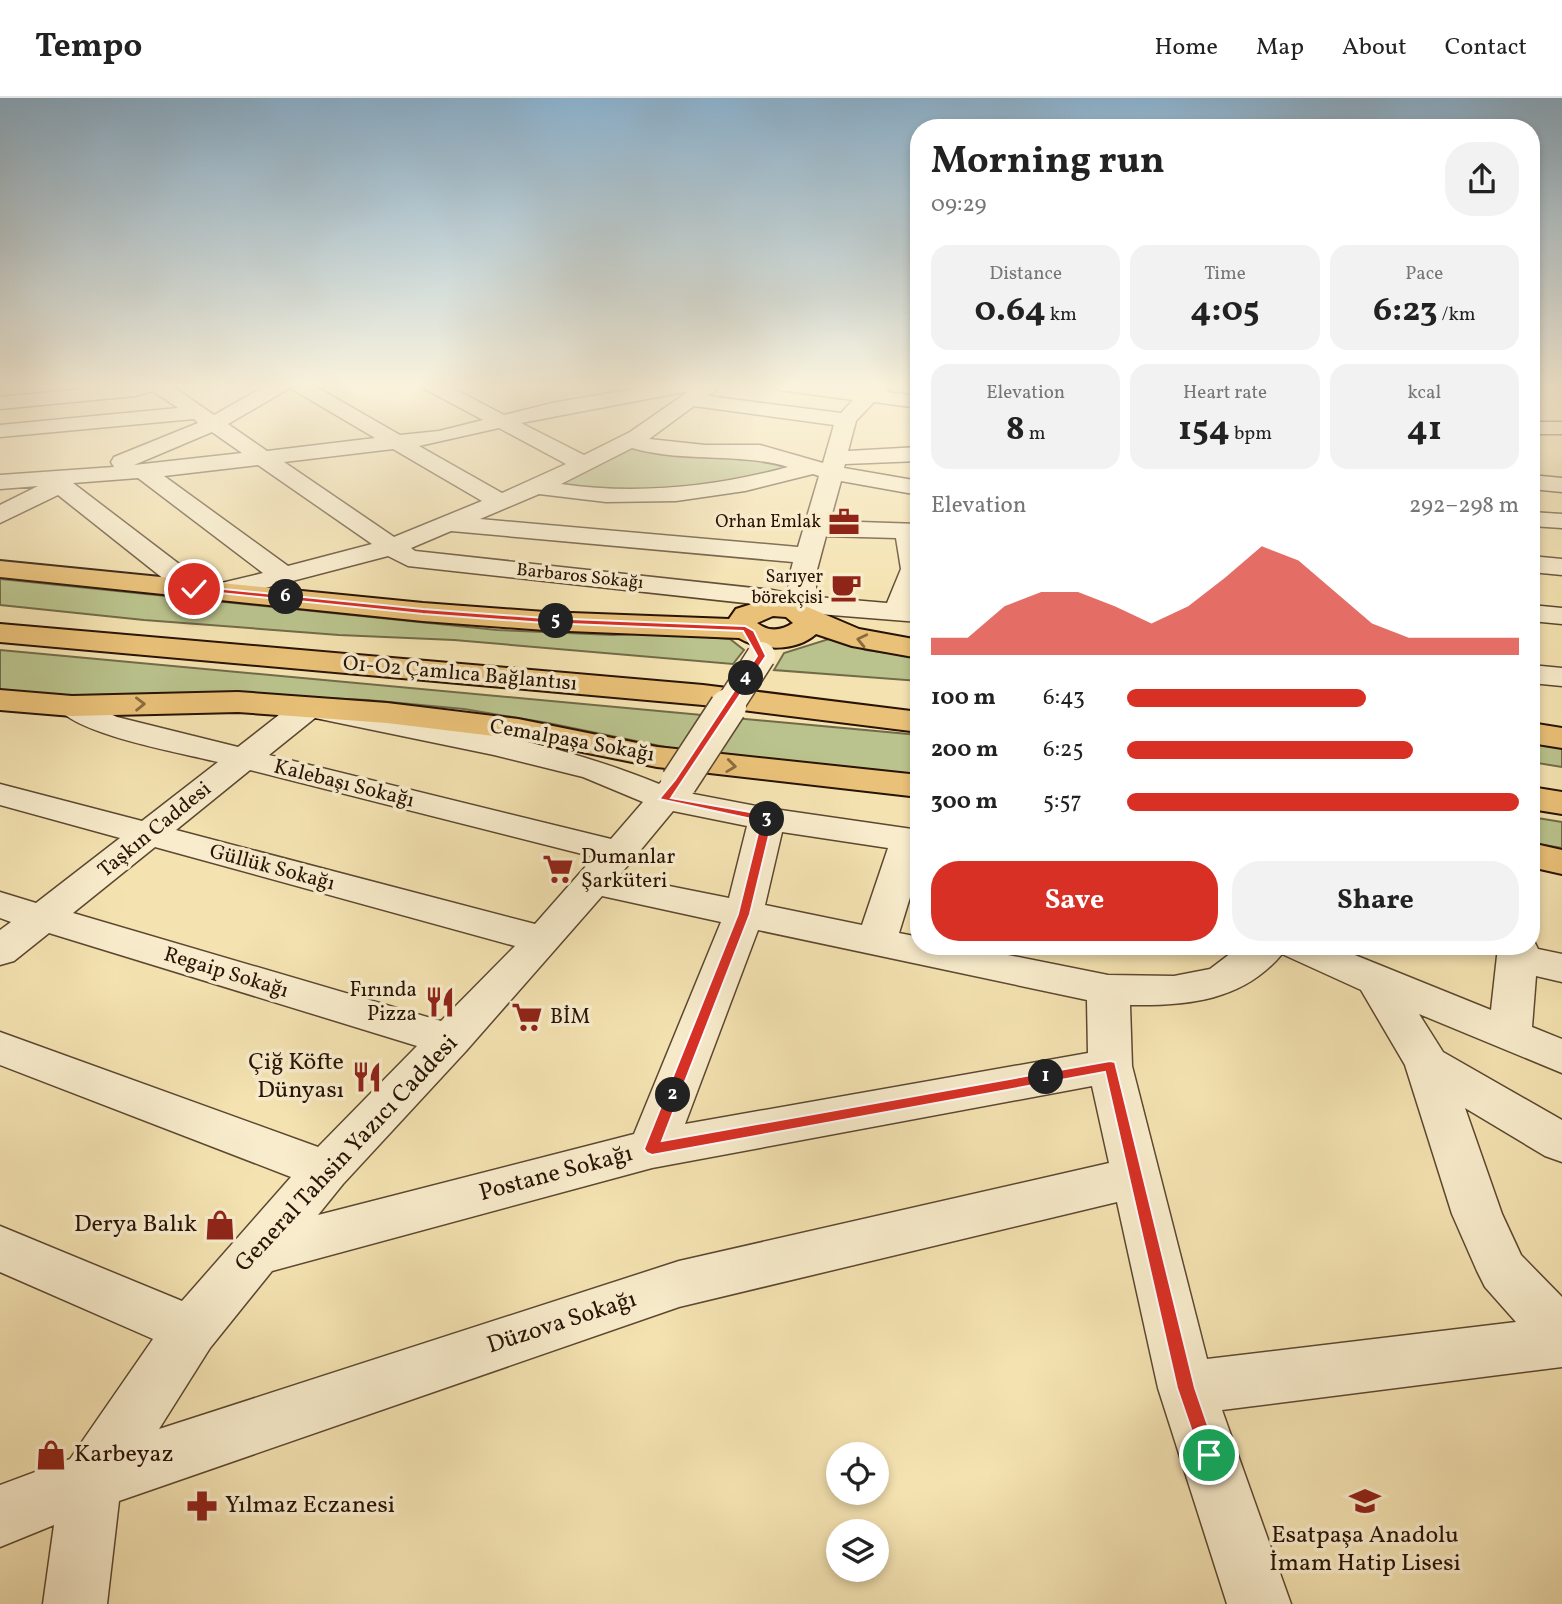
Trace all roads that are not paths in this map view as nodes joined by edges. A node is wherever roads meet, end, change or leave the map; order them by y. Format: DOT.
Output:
graph roads {
  1 [pos="140,454"];
  2 [pos="260,454"];
  3 [pos="296,454"];
  4 [pos="418,454"];
  5 [pos="565,454"];
  6 [pos="594,454"];
  7 [pos="602,454"];
  8 [pos="771,454"];
  9 [pos="831,454"];
  10 [pos="910,455"];
  11 [pos="266,458"];
  12 [pos="578,461"];
  13 [pos="826,466"];
  14 [pos="143,471"];
  15 [pos="87,476"];
  16 [pos="0,482"];
  17 [pos="1540,483"];
  18 [pos="60,485"];
  19 [pos="1562,485"];
  20 [pos="910,486"];
  21 [pos="537,487"];
  22 [pos="718,491"];
  23 [pos="500,502"];
  24 [pos="6,508"];
  25 [pos="1540,520"];
  26 [pos="1562,521"];
  27 [pos="448,524"];
  28 [pos="816,528"];
  29 [pos="697,529"];
  30 [pos="910,531"];
  31 [pos="392,547"];
  32 [pos="1540,565"];
  33 [pos="1562,567"];
  34 [pos="0,569"];
  35 [pos="283,575"];
  36 [pos="194,589"];
  37 [pos="227,590"];
  38 [pos="803,602"];
  39 [pos="0,613"];
  40 [pos="909,613"];
  41 [pos="1540,614"];
  42 [pos="1562,616"];
  43 [pos="755,623"];
  44 [pos="0,634"];
  45 [pos="910,647"];
  46 [pos="1540,675"];
  47 [pos="1562,677"];
  48 [pos="910,701"];
  49 [pos="5,705"];
  50 [pos="72,706"];
  51 [pos="309,707"];
  52 [pos="910,721"];
  53 [pos="1540,734"];
  54 [pos="1562,738"];
  55 [pos="243,760"];
  56 [pos="1540,780"];
  57 [pos="1562,783"];
  58 [pos="910,785"];
  59 [pos="671,791"];
  60 [pos="0,794"];
  61 [pos="1540,799"];
  62 [pos="1562,803"];
  63 [pos="767,819"];
  64 [pos="149,835"];
  65 [pos="910,839"];
  66 [pos="910,851"];
  67 [pos="1540,857"];
  68 [pos="1562,862"];
  69 [pos="605,867"];
  70 [pos="0,905"];
  71 [pos="744,914"];
  72 [pos="43,918"];
  73 [pos="544,940"];
  74 [pos="876,943"];
  75 [pos="910,947"];
  76 [pos="0,951"];
  77 [pos="989,955"];
  78 [pos="1256,955"];
  79 [pos="1328,955"];
  80 [pos="1518,955"];
  81 [pos="1526,955"];
  82 [pos="1027,959"];
  83 [pos="1361,964"];
  84 [pos="1562,968"];
  85 [pos="1108,990"];
  86 [pos="1510,1035"];
  87 [pos="451,1040"];
  88 [pos="0,1048"];
  89 [pos="1562,1057"];
  90 [pos="1427,1064"];
  91 [pos="1110,1066"];
  92 [pos="1562,1143"];
  93 [pos="652,1149"];
  94 [pos="326,1170"];
  95 [pos="1137,1177"];
  96 [pos="0,1248"];
  97 [pos="254,1254"];
  98 [pos="191,1330"];
  99 [pos="1562,1335"];
  100 [pos="1562,1342"];
  101 [pos="1186,1388"];
  102 [pos="90,1481"];
  103 [pos="0,1516"];
  104 [pos="75,1604"];
  105 [pos="1259,1604"];
  1 -- 15 [label="street"];
  2 -- 11 [label="street, Barbaros Sokağı"];
  3 -- 11 [label="street"];
  4 -- 23 [label="street"];
  5 -- 12 [label="street"];
  6 -- 12 [label="street"];
  7 -- 21 [label="street"];
  8 -- 13 [label="street"];
  9 -- 13 [label="street"];
  10 -- 13 [label="street"];
  11 -- 14 [label="street"];
  11 -- 31 [label="street, Barbaros Sokağı"];
  12 -- 21 [label="street"];
  13 -- 20 [label="street"];
  13 -- 22 [label="street"];
  13 -- 28 [label="street"];
  14 -- 15 [label="street"];
  14 -- 35 [label="street"];
  15 -- 16 [label="street"];
  15 -- 18 [label="street"];
  17 -- 19 [label="street"];
  18 -- 24 [label="street"];
  18 -- 36 [label="street"];
  21 -- 22 [label="street"];
  21 -- 23 [label="street"];
  22 -- 29 [label="street"];
  23 -- 27 [label="street"];
  25 -- 26 [label="street"];
  27 -- 29 [label="street"];
  27 -- 31 [label="street"];
  28 -- 30 [label="street"];
  28 -- 38 [label="street"];
  29 -- 38 [label="street"];
  31 -- 35 [label="street"];
  31 -- 43 [label="street, Barbaros Sokağı"];
  32 -- 33 [label="street"];
  34 -- 36 [label="main road"];
  35 -- 37 [label="street"];
  36 -- 37 [label="main road"];
  37 -- 43 [label="main road"];
  38 -- 40 [label="street"];
  38 -- 43 [label="street"];
  38 -- 43 [label="main road"];
  45 -- 38 [label="main road, one-way"];
  39 -- 48 [label="main road"];
  41 -- 42 [label="street"];
  43 -- 59 [label="street, General Tahsin Yazıcı Caddesi, bridge"];
  44 -- 52 [label="main road, O1-O2 Çamlıca Bağlantısı"];
  46 -- 47 [label="street"];
  49 -- 50 [label="main road, Cemalpaşa Sokağı"];
  50 -- 51 [label="main road, Cemalpaşa Sokağı, one-way"];
  50 -- 55 [label="street, Kalebaşı Sokağı"];
  51 -- 55 [label="street, Taşkın Caddesi"];
  51 -- 58 [label="main road, Cemalpaşa Sokağı, one-way"];
  51 -- 59 [label="street, Cemalpaşa Sokağı"];
  53 -- 54 [label="main road"];
  55 -- 64 [label="street, Taşkın Caddesi"];
  55 -- 69 [label="street, Kalebaşı Sokağı"];
  56 -- 57 [label="main road"];
  59 -- 63 [label="street, Cemalpaşa Sokağı"];
  59 -- 69 [label="street, General Tahsin Yazıcı Caddesi"];
  60 -- 64 [label="street, Güllük Sokağı"];
  61 -- 62 [label="main road"];
  63 -- 65 [label="street, Cemalpaşa Sokağı"];
  63 -- 71 [label="street"];
  64 -- 72 [label="street, Taşkın Caddesi"];
  64 -- 73 [label="street, Güllük Sokağı"];
  66 -- 74 [label="street"];
  67 -- 68 [label="main road"];
  69 -- 71 [label="street, Kalebaşı Sokağı"];
  69 -- 73 [label="street, General Tahsin Yazıcı Caddesi"];
  70 -- 72 [label="street, Regaip Sokağı"];
  71 -- 74 [label="street, Kalebaşı Sokağı"];
  71 -- 93 [label="street"];
  72 -- 76 [label="street, Taşkın Caddesi"];
  72 -- 87 [label="street, Regaip Sokağı"];
  73 -- 87 [label="street, General Tahsin Yazıcı Caddesi"];
  74 -- 75 [label="street, Kalebaşı Sokağı"];
  77 -- 82 [label="street, Kalebaşı Sokağı"];
  78 -- 85 [label="street, Kalebaşı Sokağı"];
  79 -- 83 [label="street"];
  80 -- 86 [label="street"];
  81 -- 84 [label="street"];
  82 -- 85 [label="street, Kalebaşı Sokağı"];
  83 -- 86 [label="street"];
  83 -- 90 [label="street"];
  85 -- 91 [label="street"];
  86 -- 89 [label="street"];
  87 -- 94 [label="street, General Tahsin Yazıcı Caddesi"];
  88 -- 94 [label="street"];
  90 -- 92 [label="street"];
  90 -- 99 [label="street"];
  91 -- 93 [label="street, Postane Sokağı"];
  91 -- 95 [label="street"];
  93 -- 97 [label="street, Postane Sokağı"];
  94 -- 97 [label="street, General Tahsin Yazıcı Caddesi"];
  95 -- 101 [label="street"];
  95 -- 102 [label="street, Düzova Sokağı"];
  96 -- 98 [label="street"];
  97 -- 98 [label="street, General Tahsin Yazıcı Caddesi"];
  98 -- 102 [label="street, General Tahsin Yazıcı Caddesi"];
  100 -- 101 [label="street"];
  101 -- 105 [label="street"];
  102 -- 103 [label="street, Düzova Sokağı"];
  102 -- 104 [label="street, General Tahsin Yazıcı Caddesi"];
}
